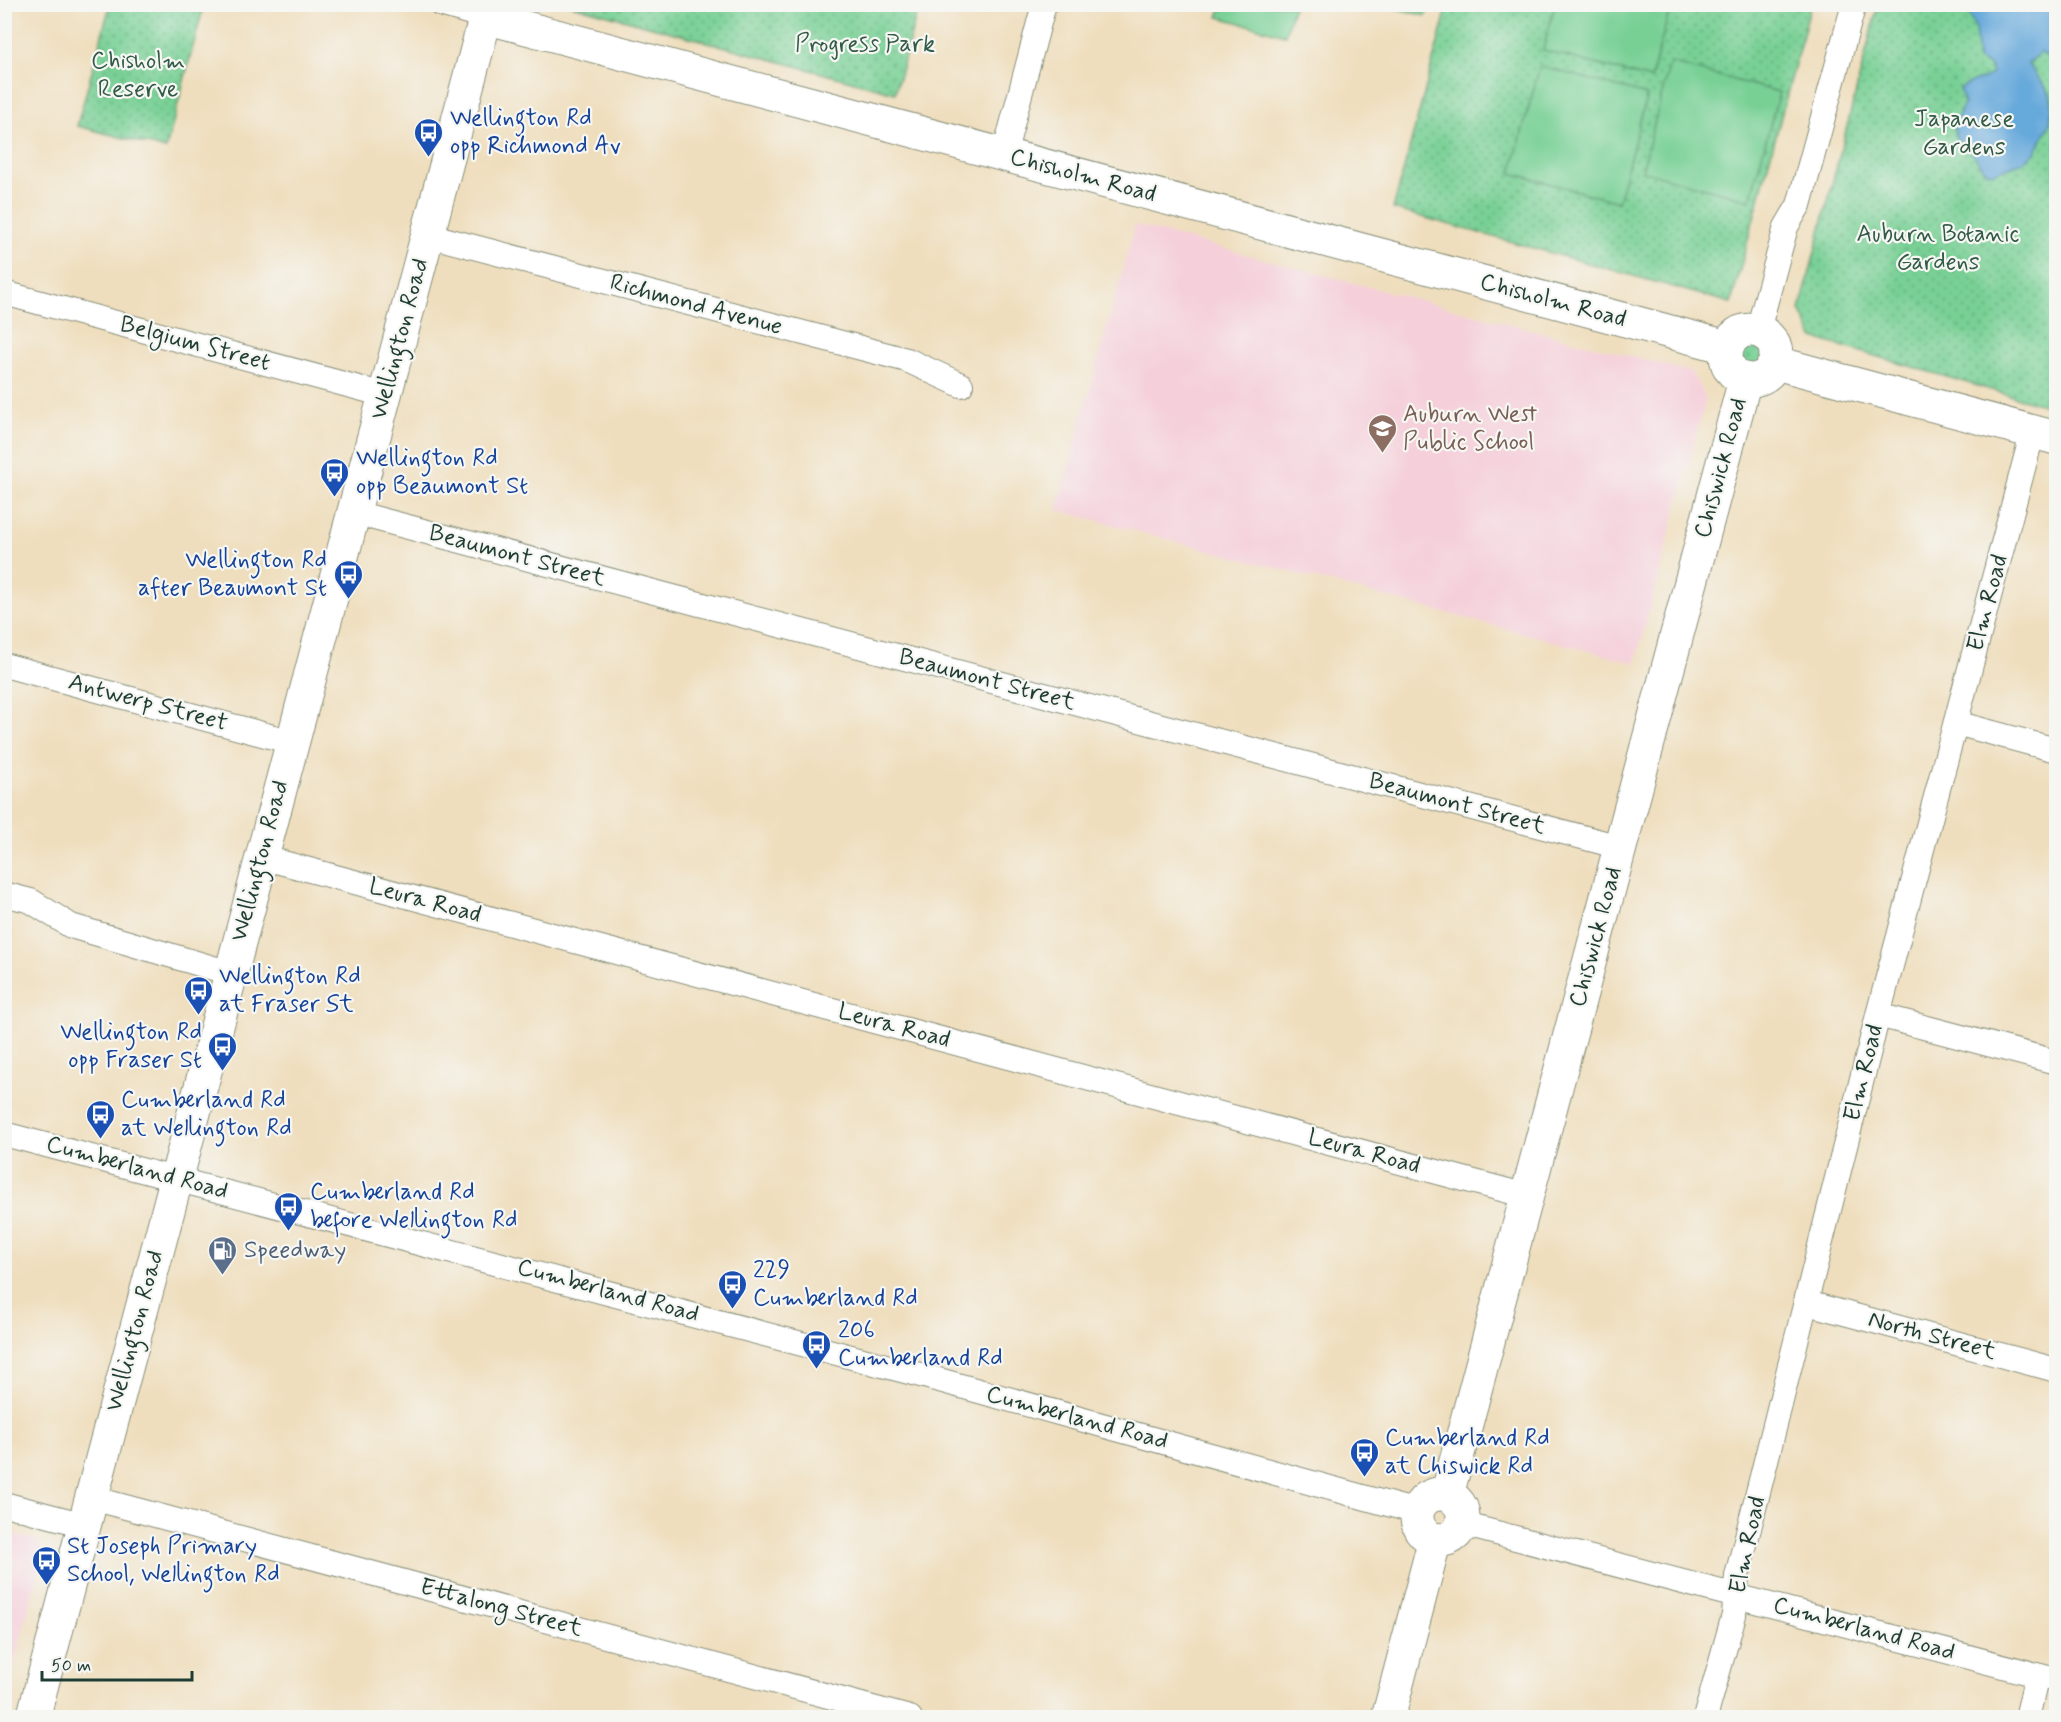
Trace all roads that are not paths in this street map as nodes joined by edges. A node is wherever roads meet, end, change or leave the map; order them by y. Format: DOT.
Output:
graph roads {
  1 [pos="440,4"];
  2 [pos="1044,4"];
  3 [pos="1837,4"];
  4 [pos="1854,4"];
  5 [pos="487,11"];
  6 [pos="1004,155"];
  7 [pos="1786,227"];
  8 [pos="428,235"];
  9 [pos="4,293"];
  10 [pos="1758,330"];
  11 [pos="1727,347"];
  12 [pos="1776,363"];
  13 [pos="1745,380"];
  14 [pos="961,385"];
  15 [pos="385,395"];
  16 [pos="2045,434"];
  17 [pos="355,513"];
  18 [pos="4,665"];
  19 [pos="1956,723"];
  20 [pos="292,742"];
  21 [pos="2056,750"];
  22 [pos="1620,847"];
  23 [pos="261,857"];
  24 [pos="4,894"];
  25 [pos="230,973"];
  26 [pos="1878,1015"];
  27 [pos="2056,1062"];
  28 [pos="4,1134"];
  29 [pos="175,1178"];
  30 [pos="1527,1196"];
  31 [pos="1806,1303"];
  32 [pos="2056,1370"];
  33 [pos="1447,1495"];
  34 [pos="4,1504"];
  35 [pos="88,1512"];
  36 [pos="1417,1512"];
  37 [pos="1448,1531"];
  38 [pos="1736,1595"];
  39 [pos="2047,1678"];
  40 [pos="33,1718"];
  41 [pos="910,1718"];
  42 [pos="1388,1718"];
  43 [pos="1706,1718"];
  44 [pos="2026,1718"];
  1 -- 5 [label="street, Chisholm Road"];
  2 -- 6 [label="street"];
  3 -- 7 [label="street"];
  4 -- 7 [label="street"];
  5 -- 6 [label="main road, Chisholm Road"];
  5 -- 8 [label="main road, Wellington Road"];
  6 -- 11 [label="main road, Chisholm Road"];
  7 -- 10 [label="street"];
  8 -- 14 [label="street, Richmond Avenue"];
  8 -- 15 [label="main road, Wellington Road"];
  9 -- 15 [label="street, Belgium Street"];
  10 -- 11 [label="main road"];
  10 -- 12 [label="main road"];
  11 -- 13 [label="main road"];
  12 -- 13 [label="main road"];
  12 -- 16 [label="main road"];
  13 -- 22 [label="main road, Chiswick Road"];
  15 -- 17 [label="main road, Wellington Road"];
  16 -- 19 [label="street, Elm Road"];
  17 -- 20 [label="main road, Wellington Road"];
  17 -- 22 [label="street, Beaumont Street"];
  18 -- 20 [label="street, Antwerp Street"];
  19 -- 21 [label="street"];
  19 -- 26 [label="street, Elm Road"];
  20 -- 23 [label="main road, Wellington Road"];
  22 -- 30 [label="main road, Chiswick Road"];
  23 -- 25 [label="main road, Wellington Road"];
  23 -- 30 [label="street, Leura Road"];
  24 -- 25 [label="street"];
  25 -- 29 [label="main road, Wellington Road"];
  26 -- 27 [label="street"];
  26 -- 31 [label="street, Elm Road"];
  28 -- 29 [label="street, Cumberland Road"];
  29 -- 35 [label="main road, Wellington Road"];
  29 -- 36 [label="street, Cumberland Road"];
  30 -- 33 [label="main road, Chiswick Road"];
  31 -- 32 [label="street, North Street"];
  31 -- 38 [label="street, Elm Road"];
  33 -- 36 [label="main road"];
  33 -- 37 [label="main road"];
  34 -- 35 [label="street, Ettalong Street"];
  35 -- 40 [label="main road, Wellington Road"];
  35 -- 41 [label="street, Ettalong Street"];
  36 -- 37 [label="main road"];
  37 -- 38 [label="street, Cumberland Road"];
  37 -- 42 [label="main road"];
  38 -- 39 [label="street, Cumberland Road"];
  38 -- 43 [label="street, Elm Road"];
  39 -- 44 [label="street"];
}
